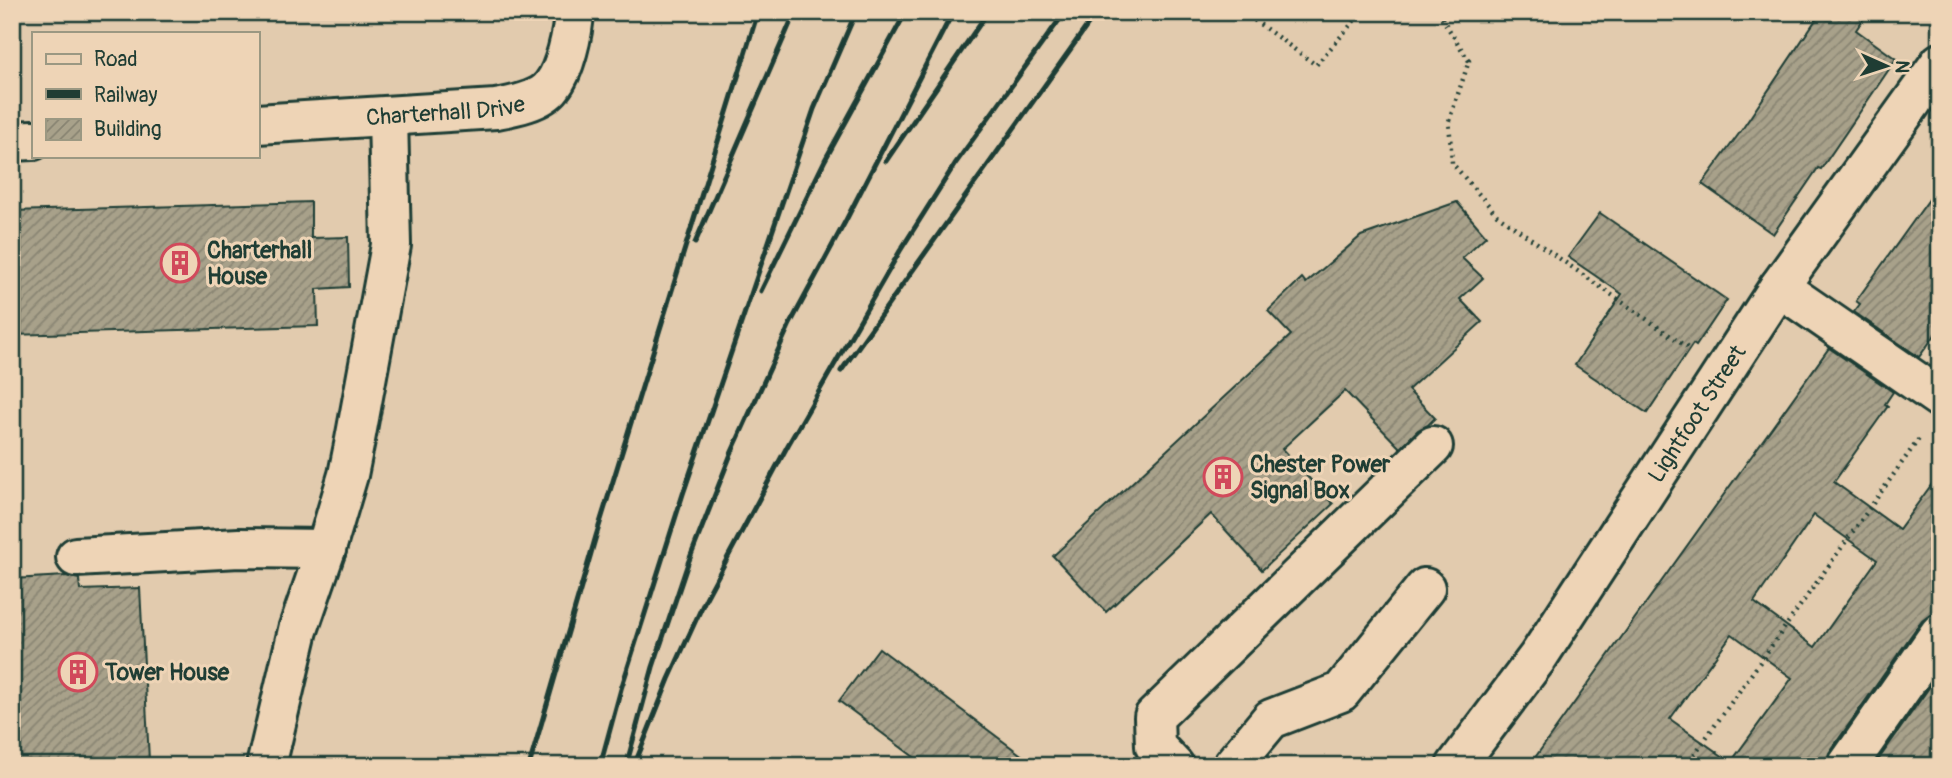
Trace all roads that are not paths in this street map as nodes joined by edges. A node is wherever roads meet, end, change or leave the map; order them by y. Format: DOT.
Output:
graph roads {
  1 [pos="574,12"];
  2 [pos="1940,63"];
  3 [pos="388,116"];
  4 [pos="259,124"];
  5 [pos="32,139"];
  6 [pos="12,141"];
  7 [pos="1779,287"];
  8 [pos="1932,415"];
  9 [pos="1433,446"];
  10 [pos="326,549"];
  11 [pos="76,557"];
  12 [pos="1425,588"];
  13 [pos="1940,633"];
  14 [pos="267,766"];
  15 [pos="1174,766"];
  16 [pos="1232,766"];
  17 [pos="1456,766"];
  18 [pos="1847,766"];
  1 -- 3 [label="street, Charterhall Drive"];
  2 -- 7 [label="street, Lightfoot Street"];
  3 -- 4 [label="street, Charterhall Drive"];
  3 -- 10 [label="street"];
  5 -- 6 [label="street"];
  7 -- 8 [label="street"];
  7 -- 17 [label="street, Lightfoot Street"];
  9 -- 15 [label="street"];
  10 -- 11 [label="street"];
  10 -- 14 [label="street"];
  12 -- 16 [label="street"];
  13 -- 18 [label="street"];
}
